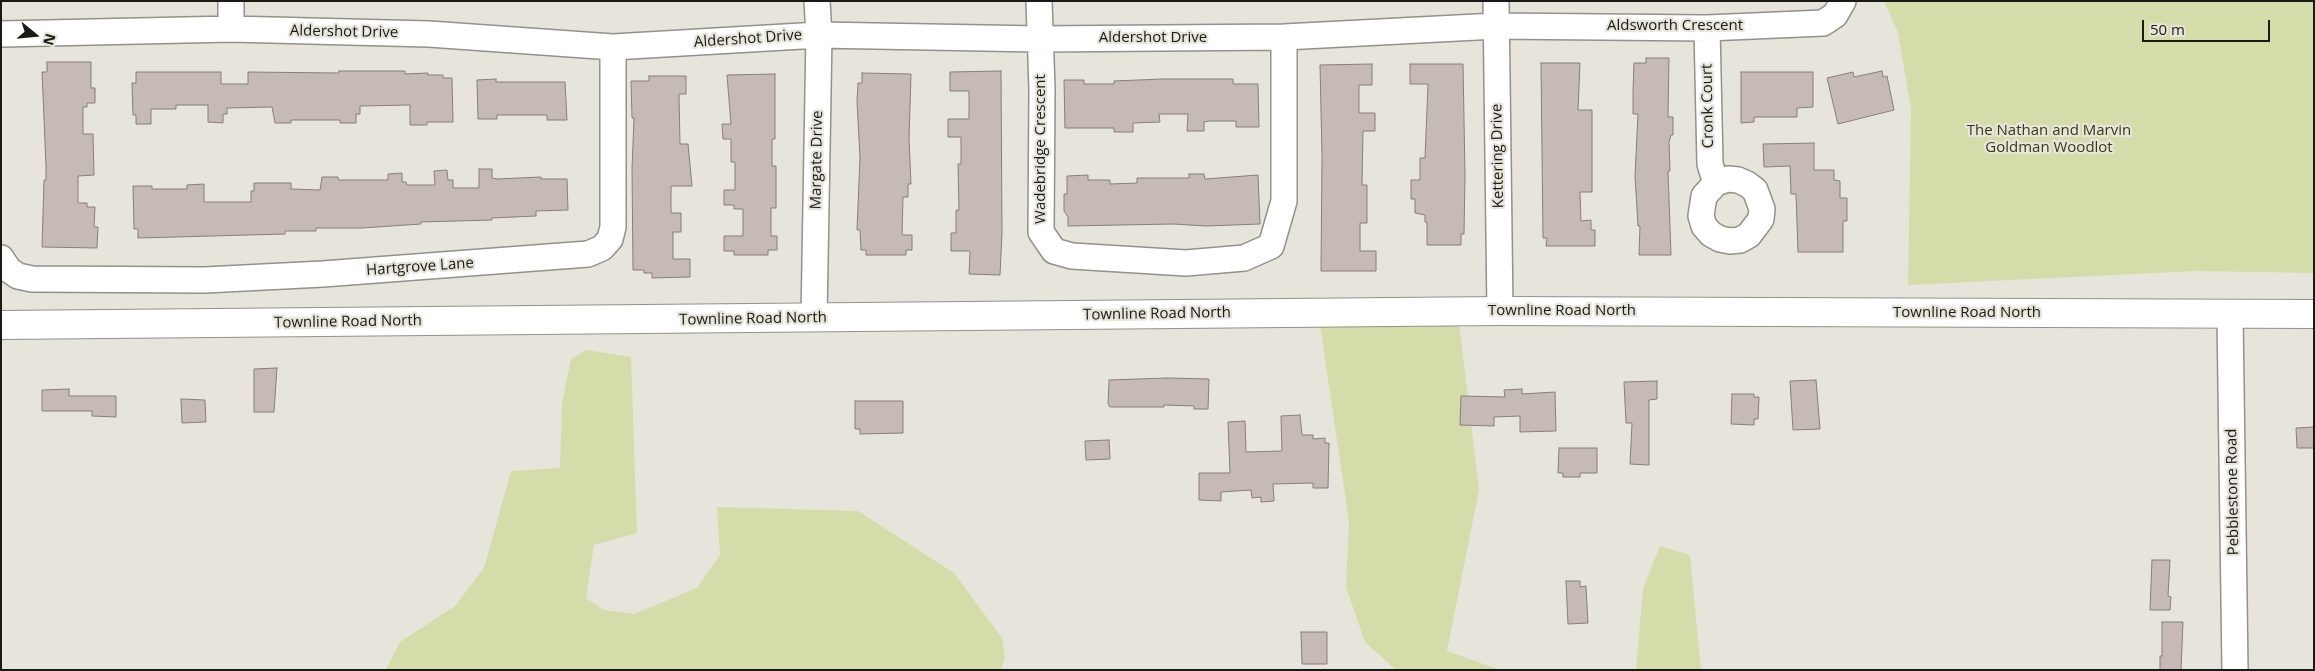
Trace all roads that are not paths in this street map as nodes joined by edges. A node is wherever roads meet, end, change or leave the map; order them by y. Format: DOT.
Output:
graph roads {
  1 [pos="231,1"];
  2 [pos="817,1"];
  3 [pos="1038,1"];
  4 [pos="1843,1"];
  5 [pos="1496,13"];
  6 [pos="1707,28"];
  7 [pos="231,29"];
  8 [pos="1,34"];
  9 [pos="819,34"];
  10 [pos="1284,38"];
  11 [pos="1039,39"];
  12 [pos="613,47"];
  13 [pos="1716,183"];
  14 [pos="1,258"];
  15 [pos="1500,311"];
  16 [pos="2314,314"];
  17 [pos="2230,315"];
  18 [pos="814,318"];
  19 [pos="1,326"];
  20 [pos="2235,670"];
  1 -- 7 [label="street"];
  2 -- 9 [label="street, Margate Drive"];
  3 -- 11 [label="street, Wadebridge Crescent"];
  4 -- 6 [label="street, Aldsworth Crescent"];
  5 -- 6 [label="street, Aldsworth Crescent"];
  5 -- 10 [label="street, Aldershot Drive"];
  5 -- 15 [label="street, Kettering Drive"];
  6 -- 13 [label="street, Cronk Court"];
  7 -- 8 [label="street, Aldershot Drive"];
  7 -- 12 [label="street, Aldershot Drive"];
  9 -- 11 [label="street, Aldershot Drive"];
  9 -- 12 [label="street, Aldershot Drive"];
  9 -- 18 [label="street, Margate Drive"];
  10 -- 11 [label="street, Aldershot Drive"];
  10 -- 11 [label="street, Wadebridge Crescent"];
  12 -- 14 [label="street, Hartgrove Lane"];
  15 -- 17 [label="main road, Townline Road North"];
  15 -- 18 [label="main road, Townline Road North"];
  16 -- 17 [label="main road, Townline Road North"];
  17 -- 20 [label="street, Pebblestone Road"];
  18 -- 19 [label="main road, Townline Road North"];
}
